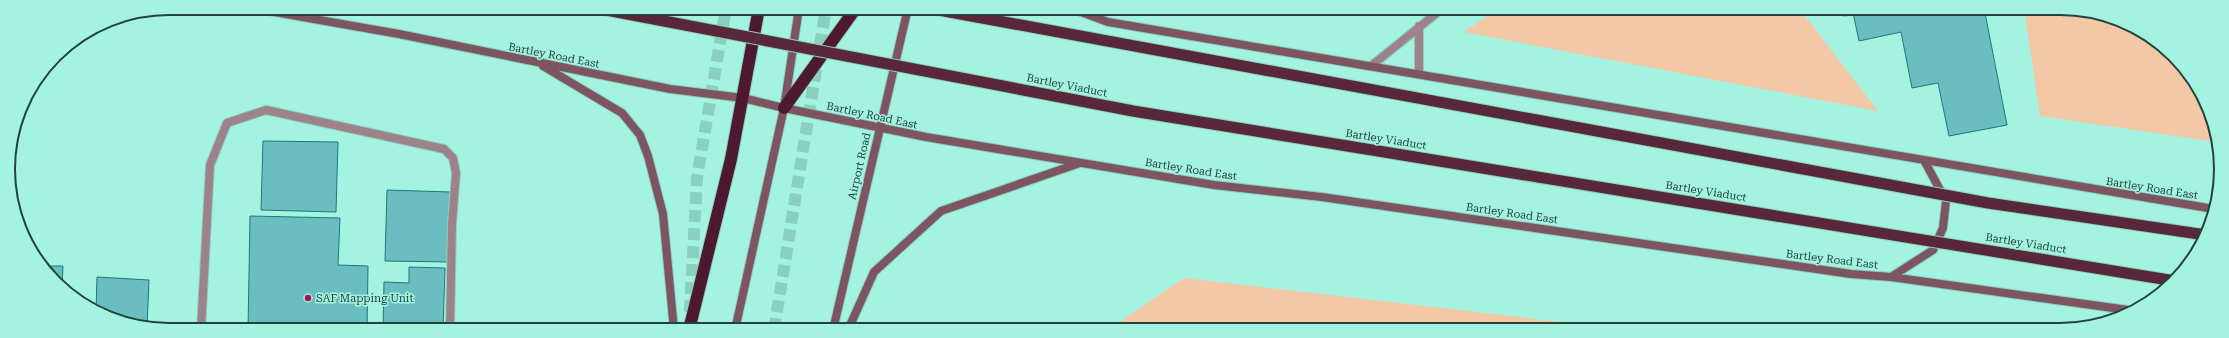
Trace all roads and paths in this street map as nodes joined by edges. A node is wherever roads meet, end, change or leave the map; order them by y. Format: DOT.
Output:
graph roads {
  1 [pos="290,15"];
  2 [pos="632,15"];
  3 [pos="758,15"];
  4 [pos="798,15"];
  5 [pos="851,15"];
  6 [pos="906,15"];
  7 [pos="966,15"];
  8 [pos="1089,15"];
  9 [pos="1434,15"];
  10 [pos="1419,26"];
  11 [pos="537,63"];
  12 [pos="1371,66"];
  13 [pos="1419,74"];
  14 [pos="743,98"];
  15 [pos="784,108"];
  16 [pos="879,128"];
  17 [pos="1083,162"];
  18 [pos="1925,162"];
  19 [pos="2209,208"];
  20 [pos="2199,234"];
  21 [pos="1890,277"];
  22 [pos="2167,280"];
  23 [pos="2123,309"];
  24 [pos="201,323"];
  25 [pos="450,323"];
  26 [pos="673,323"];
  27 [pos="691,323"];
  28 [pos="737,323"];
  29 [pos="835,323"];
  30 [pos="851,323"];
  1 -- 11 [label="main road, Bartley Road East"];
  2 -- 22 [label="highway, Bartley Viaduct, bridge"];
  3 -- 14 [label="highway"];
  4 -- 15 [label="main road"];
  5 -- 15 [label="highway"];
  6 -- 16 [label="main road, Airport Road"];
  7 -- 20 [label="highway, bridge"];
  8 -- 12 [label="main road, Bartley Road East"];
  9 -- 10 [label="street"];
  10 -- 12 [label="street"];
  10 -- 13 [label="street"];
  11 -- 14 [label="main road, Bartley Road East"];
  11 -- 26 [label="main road"];
  12 -- 13 [label="main road, Bartley Road East"];
  13 -- 18 [label="main road, Bartley Road East"];
  14 -- 15 [label="main road, Bartley Road East"];
  14 -- 27 [label="highway"];
  15 -- 16 [label="main road, Bartley Road East"];
  15 -- 28 [label="main road"];
  16 -- 17 [label="main road, Bartley Road East"];
  16 -- 29 [label="main road, Airport Road"];
  17 -- 21 [label="main road, Bartley Road East"];
  17 -- 30 [label="main road"];
  18 -- 19 [label="main road, Bartley Road East"];
  18 -- 21 [label="main road"];
  21 -- 23 [label="main road, Bartley Road East"];
  24 -- 25 [label="street"];
}
